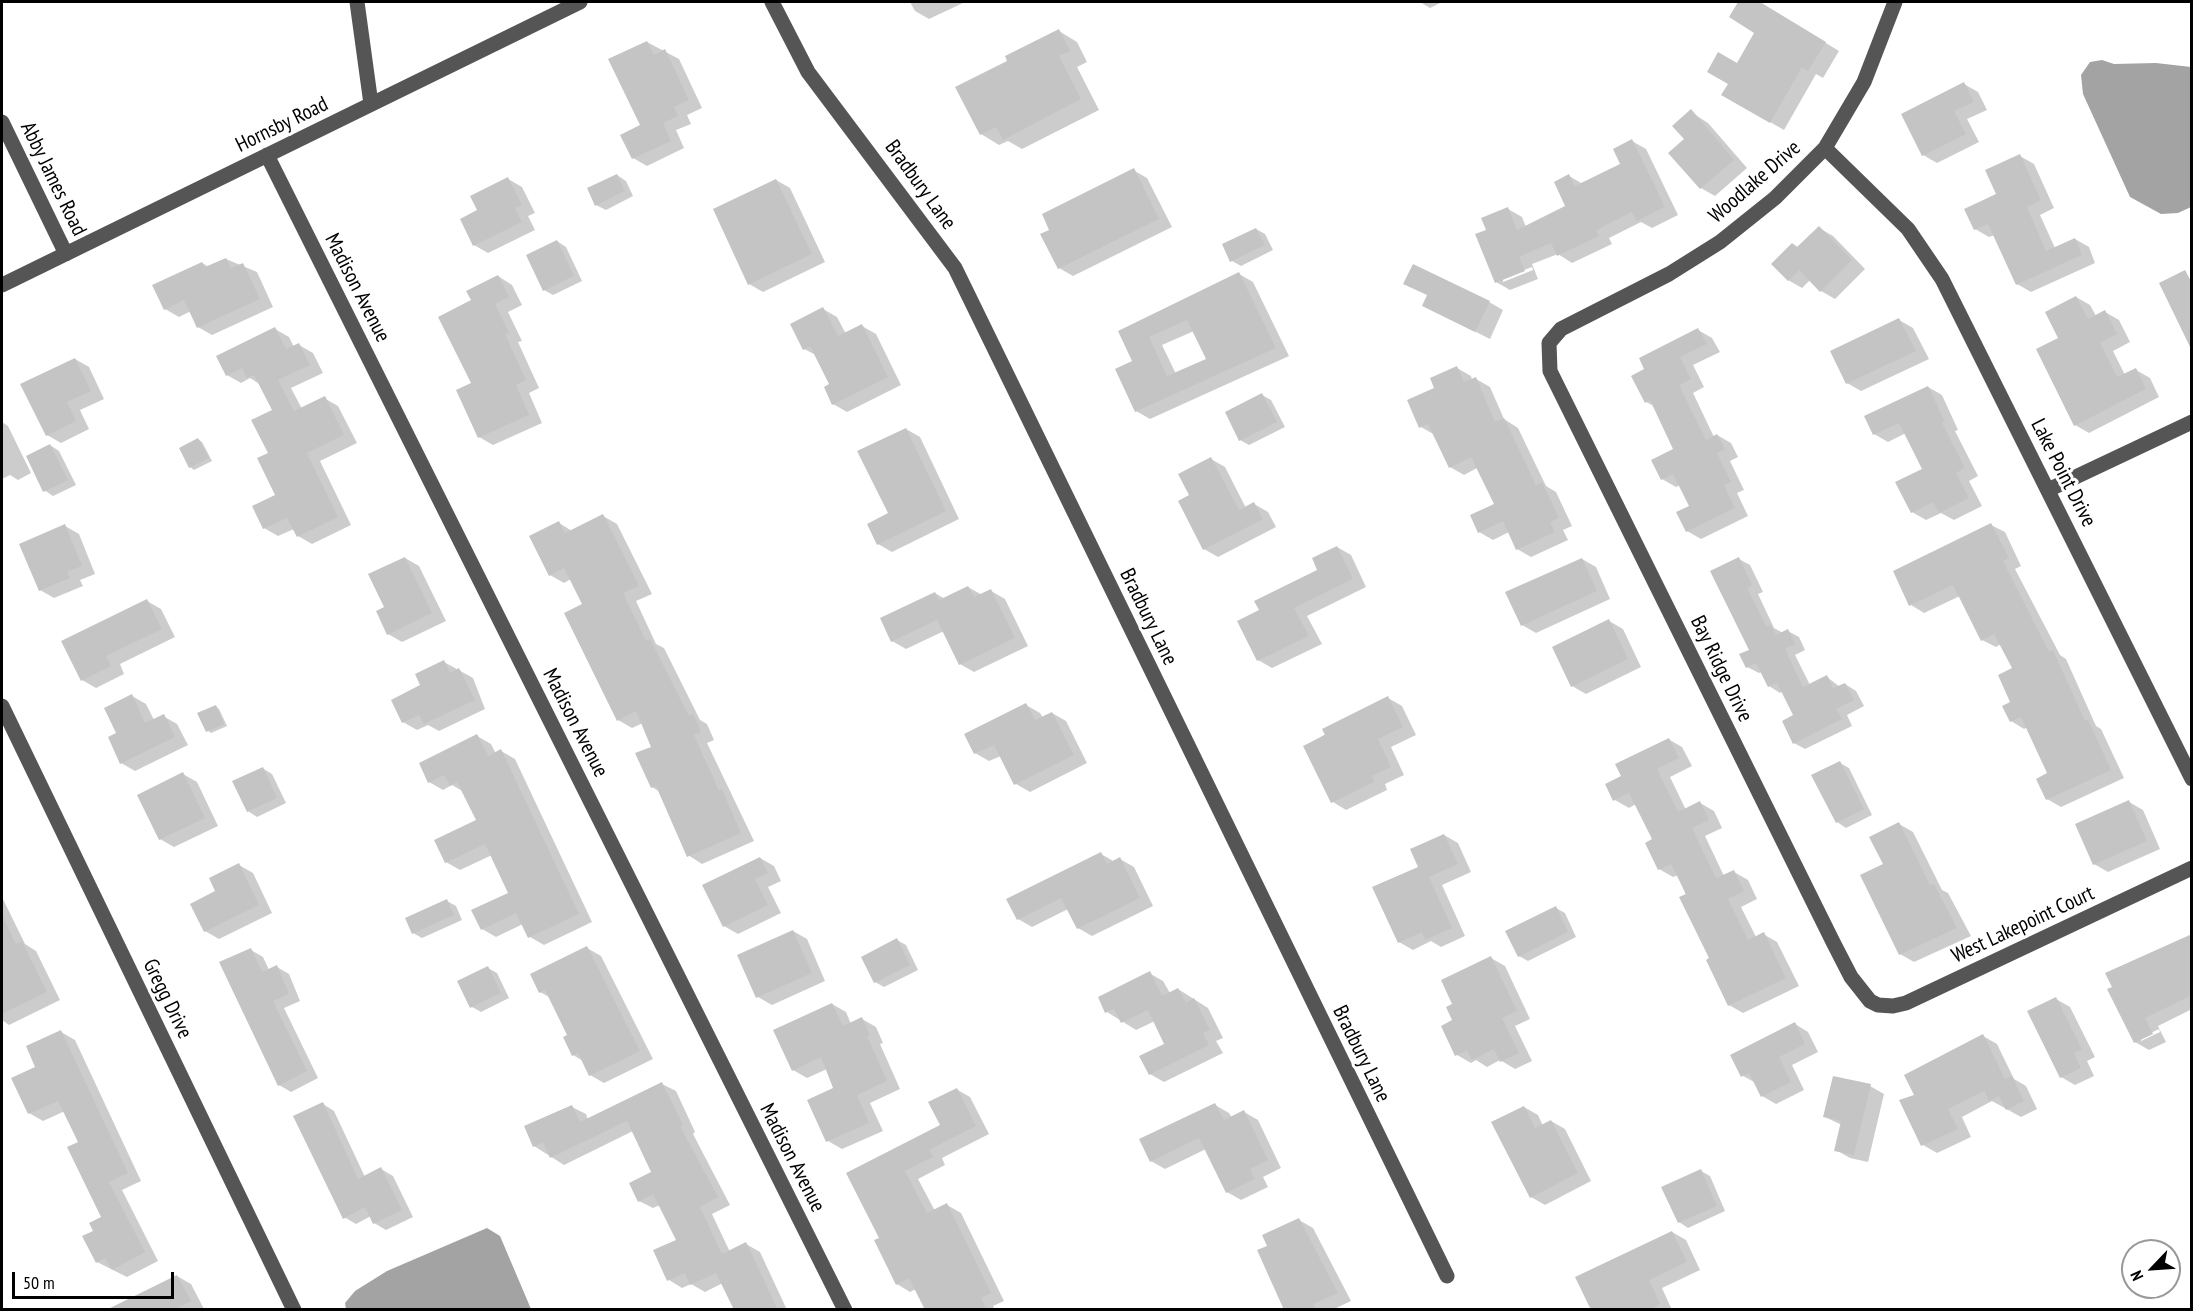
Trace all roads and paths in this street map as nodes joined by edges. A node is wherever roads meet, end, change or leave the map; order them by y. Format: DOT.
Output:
graph roads {
  1 [pos="357,2"];
  2 [pos="580,2"];
  3 [pos="772,2"];
  4 [pos="1895,2"];
  5 [pos="371,104"];
  6 [pos="2,122"];
  7 [pos="1825,148"];
  8 [pos="267,155"];
  9 [pos="66,254"];
  10 [pos="2,285"];
  11 [pos="1548,350"];
  12 [pos="2192,422"];
  13 [pos="2048,490"];
  14 [pos="2,706"];
  15 [pos="2192,779"];
  16 [pos="2192,868"];
  17 [pos="1870,1001"];
  18 [pos="1447,1276"];
  19 [pos="294,1310"];
  20 [pos="845,1310"];
  1 -- 5 [label="street"];
  2 -- 5 [label="street, Hornsby Road"];
  3 -- 18 [label="street, Bradbury Lane"];
  4 -- 7 [label="street, Woodlake Drive"];
  5 -- 8 [label="street, Hornsby Road"];
  6 -- 9 [label="street, Abby James Road"];
  7 -- 11 [label="street, Woodlake Drive"];
  7 -- 13 [label="street, Lake Point Drive"];
  8 -- 9 [label="street, Hornsby Road"];
  8 -- 20 [label="street, Madison Avenue"];
  9 -- 10 [label="street, Hornsby Road"];
  11 -- 17 [label="street, Bay Ridge Drive"];
  12 -- 13 [label="street"];
  13 -- 15 [label="street, Lake Point Drive"];
  14 -- 19 [label="street, Gregg Drive"];
  16 -- 17 [label="street, West Lakepoint Court"];
}
